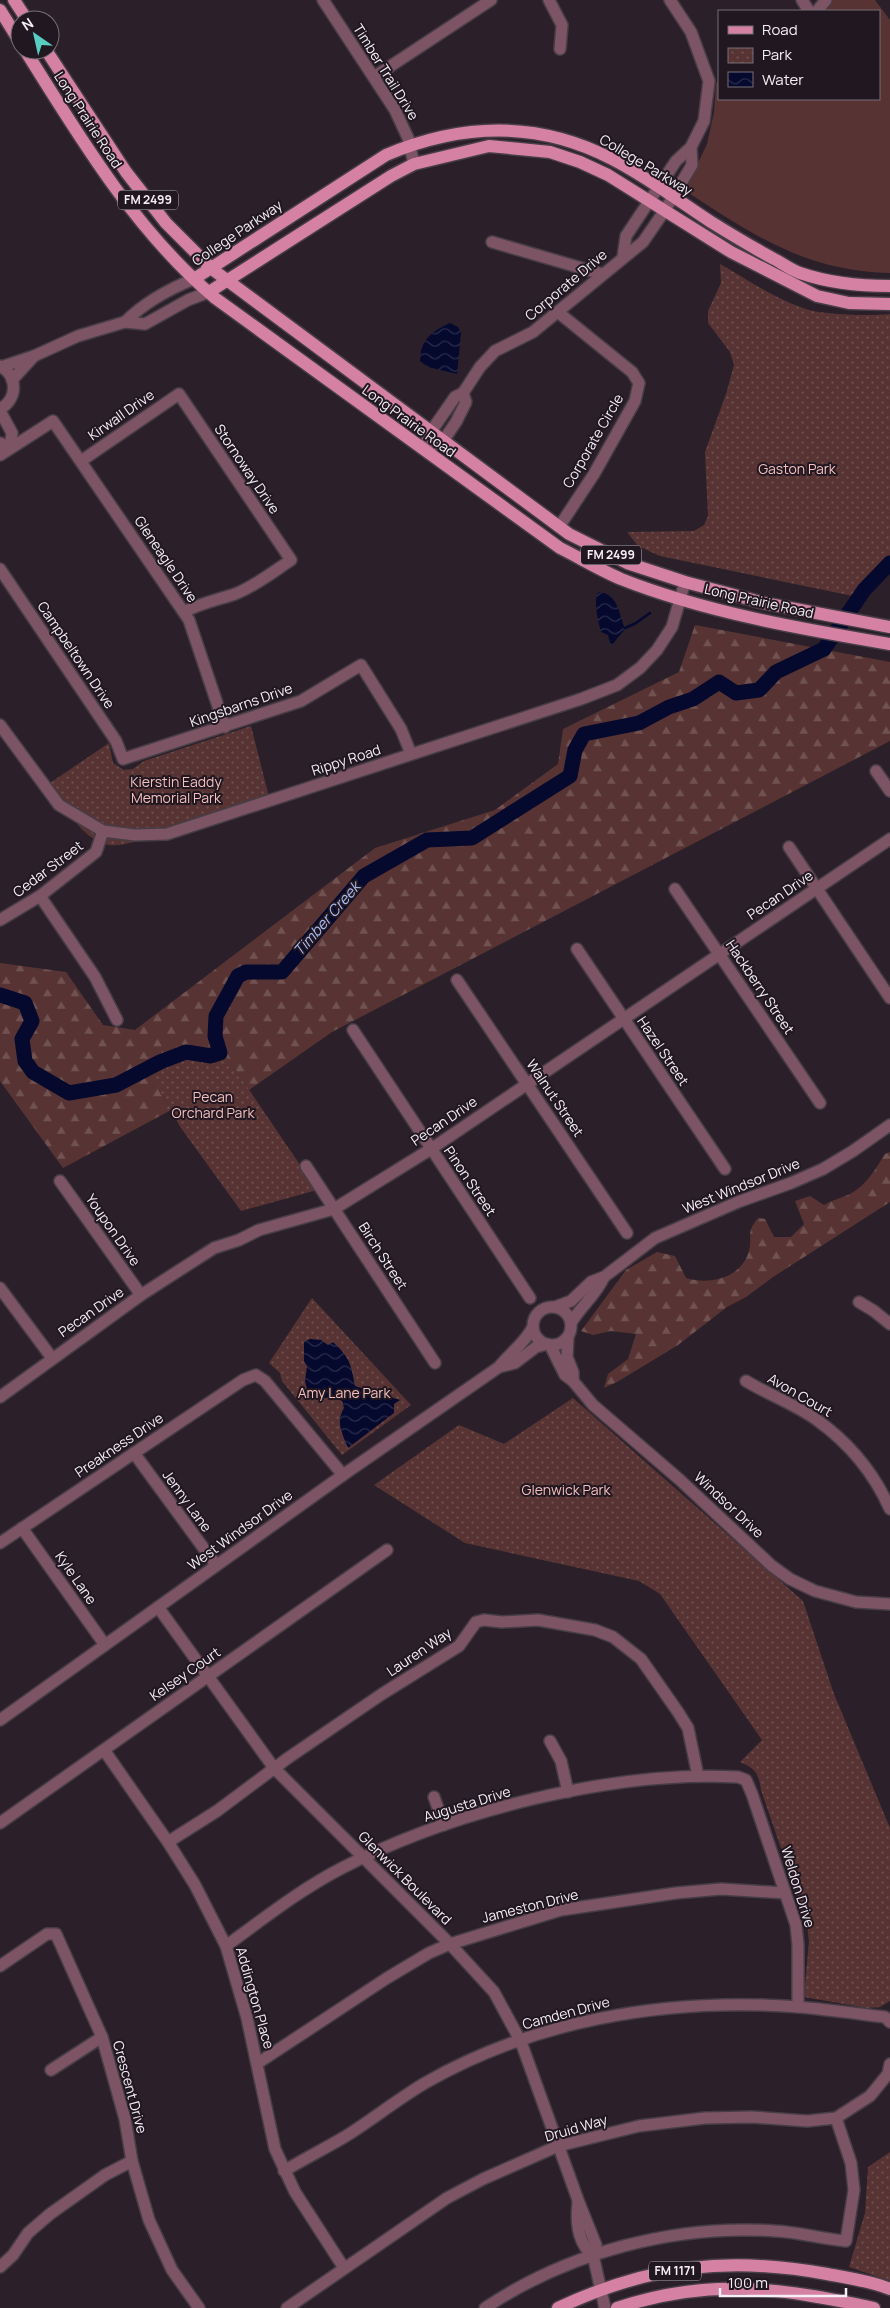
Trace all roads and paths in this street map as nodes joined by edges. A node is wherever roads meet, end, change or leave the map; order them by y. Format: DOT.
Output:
graph roads {
  1 [pos="323,0"];
  2 [pos="492,0"];
  3 [pos="549,0"];
  4 [pos="670,0"];
  5 [pos="826,0"];
  6 [pos="0,10"];
  7 [pos="818,10"];
  8 [pos="10,26"];
  9 [pos="560,49"];
  10 [pos="32,60"];
  11 [pos="53,60"];
  12 [pos="374,77"];
  13 [pos="714,78"];
  14 [pos="410,145"];
  15 [pos="690,147"];
  16 [pos="414,164"];
  17 [pos="658,187"];
  18 [pos="673,197"];
  19 [pos="649,200"];
  20 [pos="665,210"];
  21 [pos="492,242"];
  22 [pos="623,257"];
  23 [pos="212,269"];
  24 [pos="799,273"];
  25 [pos="602,274"];
  26 [pos="194,280"];
  27 [pos="227,282"];
  28 [pos="794,285"];
  29 [pos="890,286"];
  30 [pos="209,292"];
  31 [pos="890,304"];
  32 [pos="559,313"];
  33 [pos="125,322"];
  34 [pos="34,356"];
  35 [pos="1,367"];
  36 [pos="12,380"];
  37 [pos="178,394"];
  38 [pos="463,394"];
  39 [pos="0,410"];
  40 [pos="430,433"];
  41 [pos="442,441"];
  42 [pos="5,446"];
  43 [pos="423,449"];
  44 [pos="0,455"];
  45 [pos="81,461"];
  46 [pos="559,527"];
  47 [pos="0,569"];
  48 [pos="685,582"];
  49 [pos="680,598"];
  50 [pos="184,612"];
  51 [pos="890,627"];
  52 [pos="890,644"];
  53 [pos="0,725"];
  54 [pos="225,727"];
  55 [pos="411,754"];
  56 [pos="124,759"];
  57 [pos="876,770"];
  58 [pos="890,791"];
  59 [pos="103,831"];
  60 [pos="890,839"];
  61 [pos="788,847"];
  62 [pos="816,888"];
  63 [pos="675,889"];
  64 [pos="40,896"];
  65 [pos="0,920"];
  66 [pos="577,950"];
  67 [pos="719,953"];
  68 [pos="457,980"];
  69 [pos="890,998"];
  70 [pos="623,1018"];
  71 [pos="116,1020"];
  72 [pos="353,1030"];
  73 [pos="527,1084"];
  74 [pos="820,1103"];
  75 [pos="890,1125"];
  76 [pos="431,1149"];
  77 [pos="306,1166"];
  78 [pos="725,1170"];
  79 [pos="60,1181"];
  80 [pos="334,1209"];
  81 [pos="627,1233"];
  82 [pos="604,1277"];
  83 [pos="0,1288"];
  84 [pos="141,1295"];
  85 [pos="530,1298"];
  86 [pos="859,1302"];
  87 [pos="555,1307"];
  88 [pos="571,1323"];
  89 [pos="890,1324"];
  90 [pos="533,1327"];
  91 [pos="568,1337"];
  92 [pos="548,1345"];
  93 [pos="52,1358"];
  94 [pos="435,1363"];
  95 [pos="499,1367"];
  96 [pos="573,1381"];
  97 [pos="746,1381"];
  98 [pos="0,1397"];
  99 [pos="134,1453"];
  100 [pos="343,1475"];
  101 [pos="889,1501"];
  102 [pos="22,1528"];
  103 [pos="0,1543"];
  104 [pos="387,1550"];
  105 [pos="216,1566"];
  106 [pos="890,1604"];
  107 [pos="158,1607"];
  108 [pos="105,1645"];
  109 [pos="207,1677"];
  110 [pos="0,1719"];
  111 [pos="550,1741"];
  112 [pos="104,1750"];
  113 [pos="274,1768"];
  114 [pos="698,1776"];
  115 [pos="746,1780"];
  116 [pos="568,1792"];
  117 [pos="434,1797"];
  118 [pos="0,1823"];
  119 [pos="444,1824"];
  120 [pos="168,1842"];
  121 [pos="362,1858"];
  122 [pos="785,1892"];
  123 [pos="450,1944"];
  124 [pos="226,1946"];
  125 [pos="0,1966"];
  126 [pos="798,2007"];
  127 [pos="890,2021"];
  128 [pos="102,2037"];
  129 [pos="521,2042"];
  130 [pos="258,2063"];
  131 [pos="890,2064"];
  132 [pos="51,2070"];
  133 [pos="836,2118"];
  134 [pos="558,2146"];
  135 [pos="132,2161"];
  136 [pos="284,2171"];
  137 [pos="593,2255"];
  138 [pos="0,2267"];
  139 [pos="344,2268"];
  140 [pos="890,2289"];
  141 [pos="600,2290"];
  142 [pos="199,2308"];
  143 [pos="287,2308"];
  144 [pos="486,2308"];
  145 [pos="558,2308"];
  146 [pos="605,2308"];
  147 [pos="617,2308"];
  148 [pos="874,2308"];
  1 -- 12 [label="street, Timber Trail Drive"];
  2 -- 12 [label="street"];
  3 -- 9 [label="street"];
  4 -- 13 [label="street"];
  5 -- 7 [label="street"];
  6 -- 8 [label="main road"];
  10 -- 26 [label="main road, Long Prairie Road / FM 2499"];
  11 -- 23 [label="main road, Long Prairie Road / FM 2499"];
  12 -- 14 [label="street, Timber Trail Drive"];
  13 -- 15 [label="street"];
  14 -- 16 [label="street, Timber Trail Drive"];
  14 -- 17 [label="main road, College Parkway"];
  14 -- 23 [label="main road, College Parkway"];
  15 -- 17 [label="street, Corporate Drive"];
  15 -- 18 [label="street, Corporate Drive"];
  16 -- 19 [label="main road, College Parkway"];
  16 -- 27 [label="main road, College Parkway"];
  17 -- 18 [label="main road, College Parkway"];
  17 -- 19 [label="street, Corporate Drive"];
  18 -- 20 [label="street, Corporate Drive"];
  18 -- 24 [label="main road, College Parkway"];
  19 -- 20 [label="main road, College Parkway"];
  19 -- 22 [label="street, Corporate Drive"];
  20 -- 22 [label="street, Corporate Drive"];
  20 -- 28 [label="main road, College Parkway"];
  21 -- 25 [label="street"];
  22 -- 25 [label="street, Corporate Drive"];
  23 -- 26 [label="main road, College Parkway"];
  23 -- 27 [label="main road, Long Prairie Road / FM 2499"];
  24 -- 28 [label="main road"];
  24 -- 29 [label="main road, College Parkway"];
  25 -- 32 [label="street, Corporate Drive"];
  26 -- 30 [label="main road, Long Prairie Road / FM 2499"];
  26 -- 33 [label="street, College Parkway"];
  27 -- 30 [label="main road, College Parkway"];
  27 -- 40 [label="main road, Long Prairie Road / FM 2499"];
  28 -- 31 [label="main road, College Parkway"];
  30 -- 33 [label="street, College Parkway"];
  30 -- 43 [label="main road, Long Prairie Road / FM 2499"];
  32 -- 38 [label="street, Corporate Drive"];
  32 -- 46 [label="street, Corporate Circle"];
  33 -- 34 [label="street, College Parkway"];
  34 -- 35 [label="street, College Parkway"];
  34 -- 36 [label="street"];
  35 -- 36 [label="street"];
  36 -- 39 [label="street"];
  37 -- 45 [label="street, Kirwall Drive"];
  37 -- 50 [label="street, Stornoway Drive"];
  38 -- 40 [label="street, Corporate Drive"];
  38 -- 41 [label="street, Corporate Drive"];
  39 -- 42 [label="street"];
  40 -- 41 [label="main road, Long Prairie Road / FM 2499"];
  40 -- 43 [label="street, Corporate Drive"];
  41 -- 43 [label="street"];
  41 -- 46 [label="main road, Long Prairie Road / FM 2499"];
  42 -- 44 [label="street"];
  42 -- 45 [label="street, Gleneagle Drive"];
  43 -- 49 [label="main road, Long Prairie Road / FM 2499"];
  45 -- 50 [label="street, Gleneagle Drive"];
  46 -- 48 [label="main road, Long Prairie Road / FM 2499"];
  47 -- 56 [label="street, Campbeltown Drive"];
  48 -- 49 [label="street, Rippy Road"];
  48 -- 51 [label="main road, Long Prairie Road / FM 2499"];
  49 -- 52 [label="main road, Long Prairie Road / FM 2499"];
  49 -- 55 [label="street, Rippy Road"];
  50 -- 54 [label="street, Gleneagle Drive"];
  53 -- 59 [label="street, Rippy Road"];
  54 -- 55 [label="street, Kingsbarns Drive"];
  54 -- 56 [label="street, Kingsbarns Drive"];
  55 -- 59 [label="street, Rippy Road"];
  57 -- 58 [label="street"];
  59 -- 64 [label="street, Cedar Street"];
  60 -- 62 [label="street, Pecan Drive"];
  61 -- 62 [label="street"];
  62 -- 67 [label="street, Pecan Drive"];
  62 -- 69 [label="street"];
  63 -- 67 [label="street, Hackberry Street"];
  64 -- 65 [label="street, Cedar Street"];
  64 -- 71 [label="street"];
  66 -- 70 [label="street, Hazel Street"];
  67 -- 70 [label="street, Pecan Drive"];
  67 -- 74 [label="street, Hackberry Street"];
  68 -- 73 [label="street, Walnut Street"];
  70 -- 73 [label="street, Pecan Drive"];
  70 -- 78 [label="street, Hazel Street"];
  72 -- 76 [label="street, Pinon Street"];
  73 -- 76 [label="street, Pecan Drive"];
  73 -- 81 [label="street, Walnut Street"];
  75 -- 82 [label="street, West Windsor Drive"];
  76 -- 80 [label="street, Pecan Drive"];
  76 -- 85 [label="street, Pinon Street"];
  77 -- 80 [label="street, Birch Street"];
  79 -- 84 [label="street, Youpon Drive"];
  80 -- 84 [label="street, Pecan Drive"];
  80 -- 94 [label="street, Birch Street"];
  82 -- 87 [label="street, West Windsor Drive"];
  82 -- 88 [label="street, West Windsor Drive"];
  83 -- 93 [label="street"];
  84 -- 93 [label="street, Pecan Drive"];
  86 -- 89 [label="street"];
  87 -- 88 [label="street"];
  87 -- 90 [label="street, West Windsor Drive"];
  88 -- 91 [label="street, West Windsor Drive"];
  90 -- 92 [label="street"];
  90 -- 95 [label="street, West Windsor Drive"];
  91 -- 92 [label="street, West Windsor Drive"];
  91 -- 96 [label="street, Windsor Drive"];
  92 -- 95 [label="street, West Windsor Drive"];
  92 -- 96 [label="street, Windsor Drive"];
  93 -- 98 [label="street, Pecan Drive"];
  95 -- 100 [label="street, West Windsor Drive"];
  96 -- 106 [label="street, Windsor Drive"];
  97 -- 101 [label="street, Avon Court"];
  99 -- 100 [label="street, Preakness Drive"];
  99 -- 102 [label="street, Preakness Drive"];
  99 -- 105 [label="street, Jenny Lane"];
  100 -- 105 [label="street, West Windsor Drive"];
  102 -- 103 [label="street, Preakness Drive"];
  102 -- 108 [label="street, Kyle Lane"];
  104 -- 109 [label="street, Kelsey Court"];
  105 -- 107 [label="street, West Windsor Drive"];
  107 -- 108 [label="street, West Windsor Drive"];
  107 -- 109 [label="street, Glenwick Boulevard"];
  108 -- 110 [label="street, West Windsor Drive"];
  109 -- 112 [label="street, Kelsey Court"];
  109 -- 113 [label="street, Glenwick Boulevard"];
  111 -- 116 [label="street"];
  112 -- 118 [label="street, Kelsey Court"];
  112 -- 120 [label="street, Addington Place"];
  113 -- 114 [label="street, Lauren Way"];
  113 -- 120 [label="street, Lauren Way"];
  113 -- 121 [label="street, Glenwick Boulevard"];
  114 -- 115 [label="street, Augusta Drive"];
  114 -- 116 [label="street, Augusta Drive"];
  115 -- 122 [label="street, Weldon Drive"];
  116 -- 119 [label="street, Augusta Drive"];
  117 -- 119 [label="street"];
  119 -- 121 [label="street, Augusta Drive"];
  120 -- 124 [label="street, Addington Place"];
  121 -- 123 [label="street, Glenwick Boulevard"];
  121 -- 124 [label="street, Augusta Drive"];
  122 -- 123 [label="street, Jameston Drive"];
  122 -- 126 [label="street, Weldon Drive"];
  123 -- 129 [label="street, Glenwick Boulevard"];
  123 -- 130 [label="street, Jameston Drive"];
  124 -- 130 [label="street, Addington Place"];
  125 -- 128 [label="street, Crescent Drive"];
  126 -- 127 [label="street, Camden Drive"];
  126 -- 129 [label="street, Camden Drive"];
  128 -- 132 [label="street"];
  128 -- 135 [label="street, Crescent Drive"];
  129 -- 134 [label="street, Glenwick Boulevard"];
  129 -- 136 [label="street, Camden Drive"];
  130 -- 136 [label="street, Addington Place"];
  131 -- 133 [label="street, Druid Way"];
  133 -- 134 [label="street, Druid Way"];
  133 -- 137 [label="street"];
  134 -- 137 [label="street, Glenwick Boulevard"];
  134 -- 139 [label="street, Druid Way"];
  135 -- 138 [label="street"];
  135 -- 142 [label="street, Crescent Drive"];
  136 -- 139 [label="street, Addington Place"];
  137 -- 141 [label="street, Glenwick Boulevard"];
  137 -- 144 [label="street"];
  139 -- 143 [label="street, Druid Way"];
  140 -- 141 [label="main road, FM 1171"];
  141 -- 145 [label="main road, FM 1171"];
  141 -- 146 [label="street, Glenwick Boulevard"];
  147 -- 148 [label="main road, FM 1171"];
}
